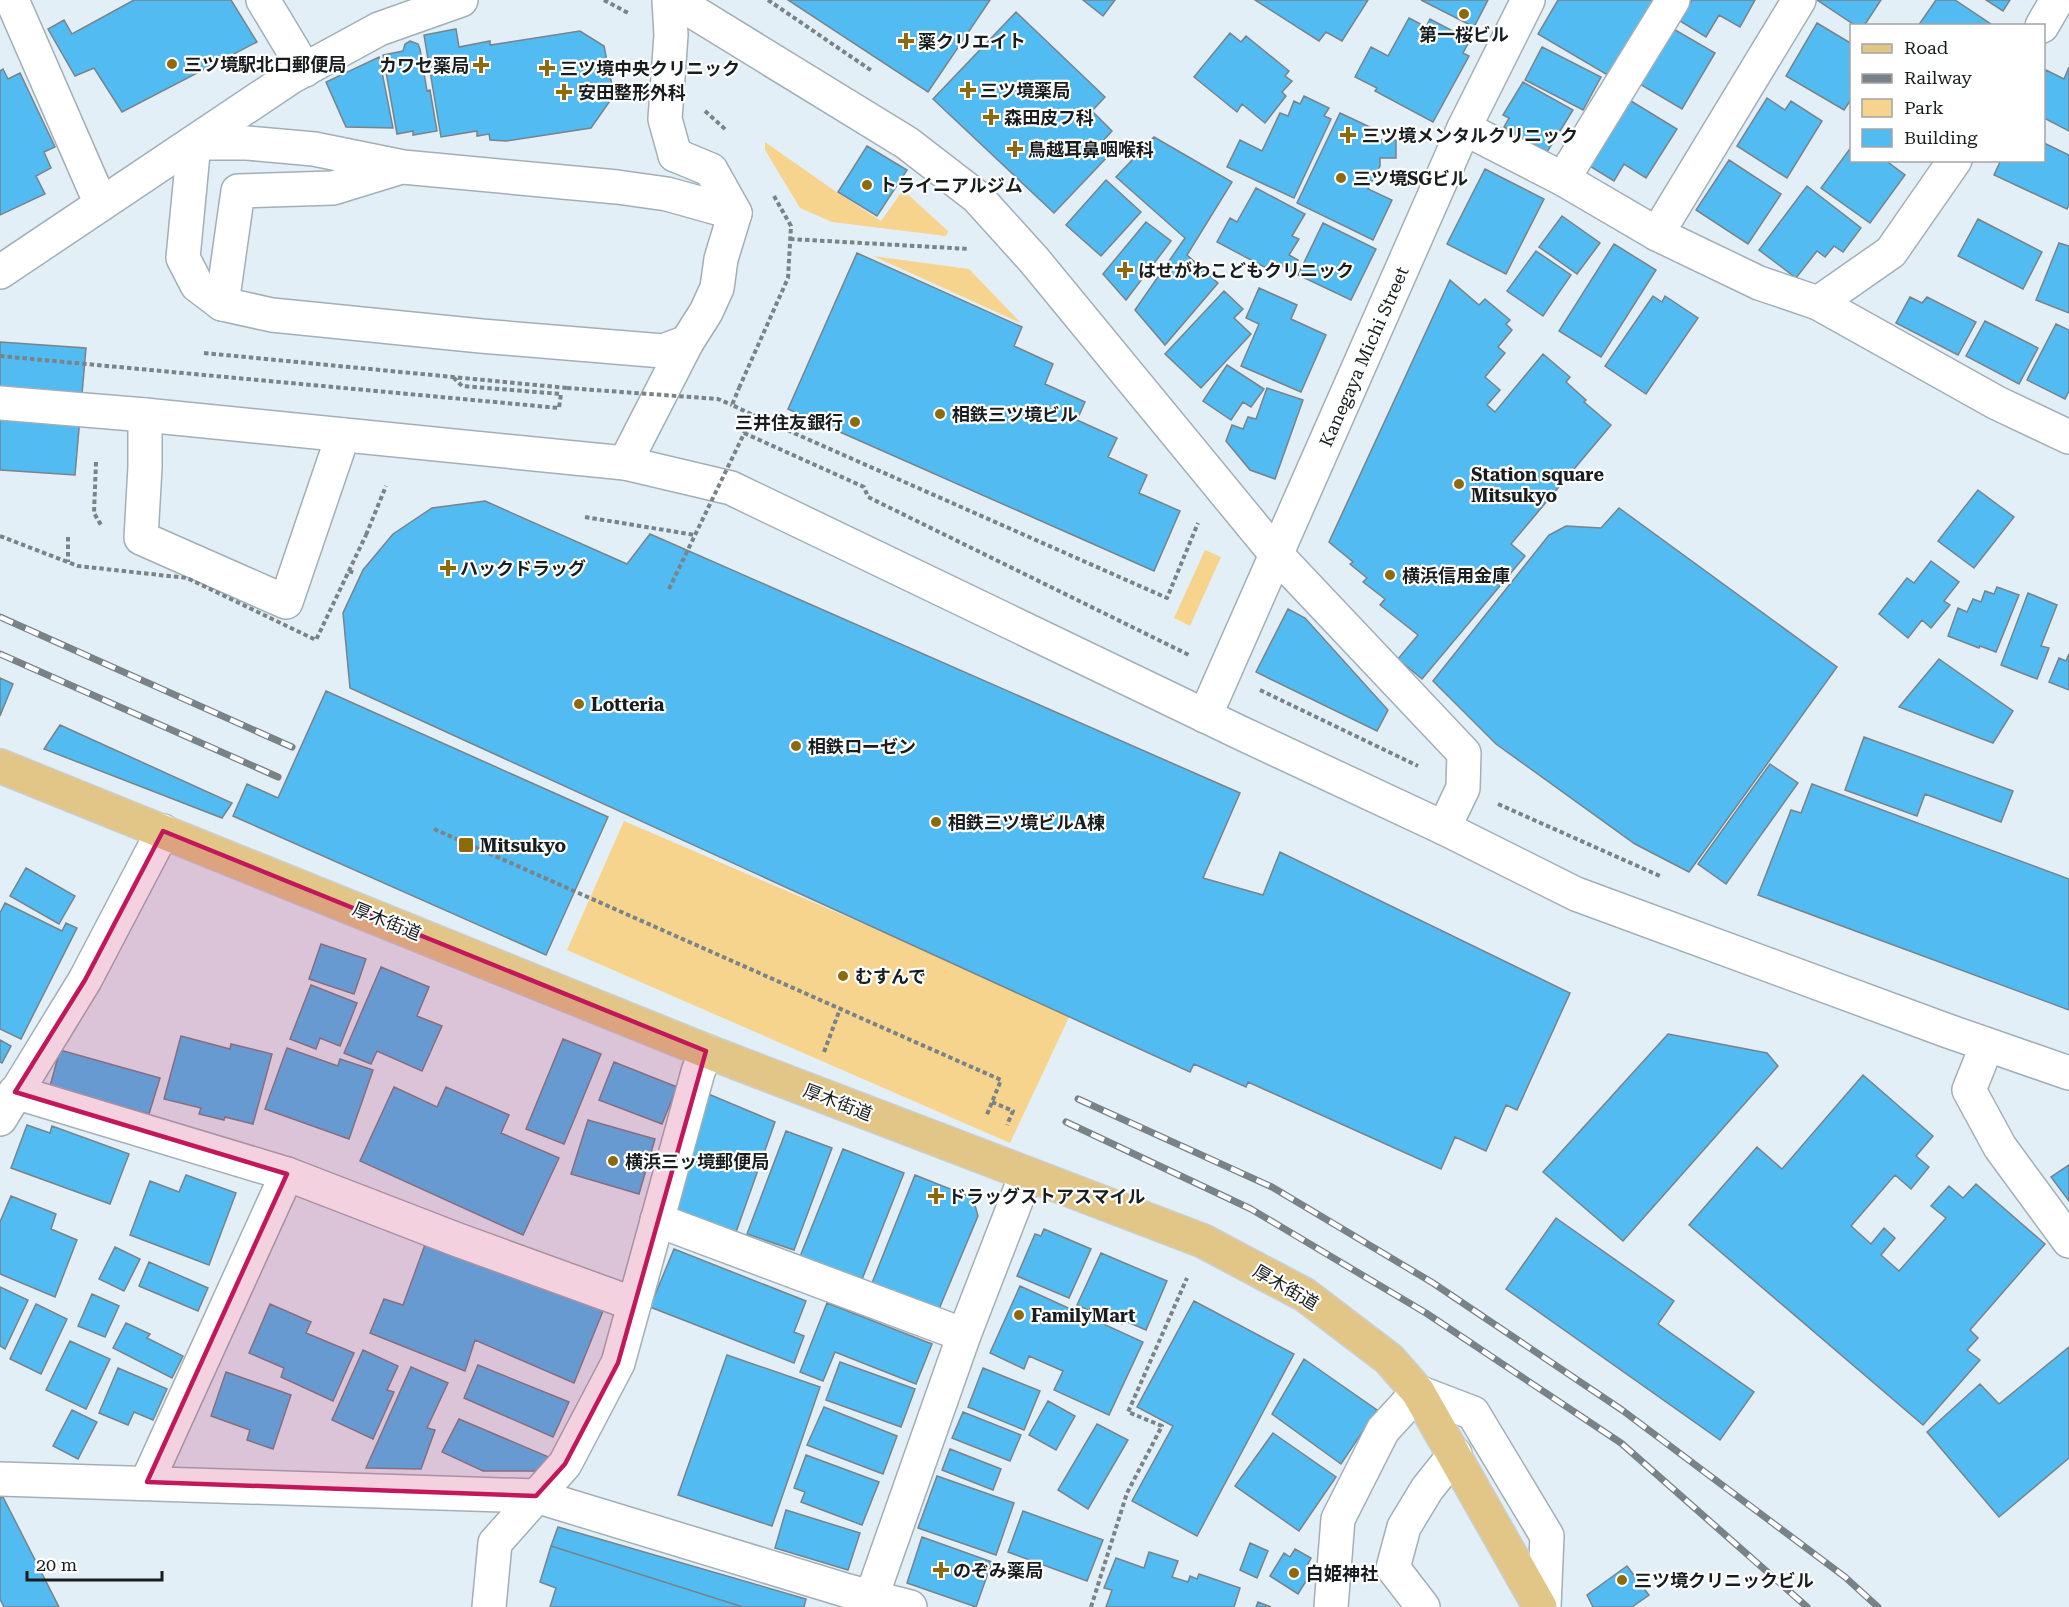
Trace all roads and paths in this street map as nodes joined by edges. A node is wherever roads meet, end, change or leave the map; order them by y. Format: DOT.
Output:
graph roads {
  1 [pos="12,0"];
  2 [pos="263,0"];
  3 [pos="461,0"];
  4 [pos="669,0"];
  5 [pos="674,0"];
  6 [pos="1528,0"];
  7 [pos="1673,0"];
  8 [pos="1799,0"];
  9 [pos="2057,0"];
  10 [pos="2043,24"];
  11 [pos="304,70"];
  12 [pos="1464,128"];
  13 [pos="194,143"];
  14 [pos="675,155"];
  15 [pos="1954,162"];
  16 [pos="403,167"];
  17 [pos="1563,179"];
  18 [pos="617,187"];
  19 [pos="101,204"];
  20 [pos="735,213"];
  21 [pos="1657,234"];
  22 [pos="790,239"];
  23 [pos="971,249"];
  24 [pos="0,272"];
  25 [pos="788,278"];
  26 [pos="1818,303"];
  27 [pos="222,304"];
  28 [pos="687,342"];
  29 [pos="204,353"];
  30 [pos="0,356"];
  31 [pos="454,378"];
  32 [pos="0,404"];
  33 [pos="732,405"];
  34 [pos="145,415"];
  35 [pos="753,415"];
  36 [pos="744,433"];
  37 [pos="343,435"];
  38 [pos="2069,437"];
  39 [pos="625,463"];
  40 [pos="386,486"];
  41 [pos="864,487"];
  42 [pos="585,518"];
  43 [pos="1198,523"];
  44 [pos="0,536"];
  45 [pos="695,536"];
  46 [pos="68,537"];
  47 [pos="1275,553"];
  48 [pos="68,562"];
  49 [pos="349,571"];
  50 [pos="354,573"];
  51 [pos="669,589"];
  52 [pos="1205,716"];
  53 [pos="0,766"];
  54 [pos="1444,828"];
  55 [pos="434,829"];
  56 [pos="163,831"];
  57 [pos="840,1009"];
  58 [pos="1987,1045"];
  59 [pos="706,1051"];
  60 [pos="830,1055"];
  61 [pos="2069,1073"];
  62 [pos="992,1102"];
  63 [pos="8,1105"];
  64 [pos="985,1118"];
  65 [pos="1016,1129"];
  66 [pos="287,1174"];
  67 [pos="1026,1175"];
  68 [pos="657,1220"];
  69 [pos="1203,1241"];
  70 [pos="2069,1241"];
  71 [pos="634,1305"];
  72 [pos="964,1335"];
  73 [pos="1418,1392"];
  74 [pos="1455,1454"];
  75 [pos="0,1479"];
  76 [pos="147,1482"];
  77 [pos="536,1496"];
  78 [pos="869,1601"];
  79 [pos="489,1607"];
  80 [pos="910,1607"];
  81 [pos="1091,1607"];
  82 [pos="1331,1607"];
  83 [pos="1423,1607"];
  84 [pos="1542,1607"];
  1 -- 19 [label="street"];
  2 -- 11 [label="street"];
  3 -- 11 [label="street"];
  4 -- 14 [label="street"];
  5 -- 47 [label="street"];
  6 -- 12 [label="street, Kanegaya Michi Street"];
  7 -- 17 [label="street"];
  8 -- 21 [label="street"];
  9 -- 10 [label="street"];
  11 -- 13 [label="street"];
  12 -- 17 [label="street"];
  12 -- 47 [label="street, Kanegaya Michi Street"];
  13 -- 16 [label="street"];
  13 -- 19 [label="street"];
  13 -- 27 [label="street"];
  14 -- 18 [label="street"];
  14 -- 20 [label="street"];
  15 -- 26 [label="street"];
  16 -- 18 [label="street"];
  16 -- 27 [label="street"];
  17 -- 21 [label="street"];
  18 -- 20 [label="street"];
  19 -- 24 [label="street"];
  20 -- 28 [label="street"];
  21 -- 26 [label="street"];
  22 -- 23 [label="path"];
  25 -- 33 [label="path, bridge"];
  26 -- 38 [label="street"];
  27 -- 28 [label="street"];
  28 -- 39 [label="street"];
  29 -- 31 [label="path"];
  30 -- 31 [label="path"];
  31 -- 33 [label="path, bridge"];
  32 -- 34 [label="street"];
  33 -- 35 [label="path, bridge"];
  34 -- 37 [label="street"];
  34 -- 37 [label="street"];
  35 -- 36 [label="path, bridge"];
  35 -- 43 [label="path"];
  36 -- 41 [label="path"];
  36 -- 45 [label="path, bridge"];
  37 -- 39 [label="street"];
  39 -- 52 [label="street"];
  40 -- 49 [label="path, bridge"];
  42 -- 45 [label="path"];
  44 -- 48 [label="path, bridge"];
  45 -- 51 [label="path, bridge"];
  46 -- 48 [label="path"];
  47 -- 52 [label="street, Kanegaya Michi Street"];
  47 -- 54 [label="street"];
  48 -- 49 [label="path, bridge"];
  49 -- 50 [label="path"];
  52 -- 54 [label="street"];
  53 -- 56 [label="main road, 厚木街道"];
  54 -- 58 [label="street"];
  55 -- 57 [label="path"];
  56 -- 59 [label="main road, 厚木街道"];
  56 -- 63 [label="street"];
  57 -- 60 [label="path"];
  57 -- 62 [label="path"];
  58 -- 61 [label="street"];
  58 -- 70 [label="street"];
  59 -- 67 [label="main road, 厚木街道"];
  59 -- 68 [label="street"];
  62 -- 64 [label="path"];
  62 -- 65 [label="path"];
  63 -- 66 [label="street"];
  66 -- 71 [label="street"];
  66 -- 76 [label="street"];
  67 -- 69 [label="main road, 厚木街道"];
  67 -- 72 [label="street"];
  68 -- 71 [label="street"];
  68 -- 72 [label="street"];
  69 -- 73 [label="main road, 厚木街道"];
  69 -- 81 [label="path"];
  71 -- 77 [label="street"];
  72 -- 78 [label="street"];
  73 -- 74 [label="main road, 厚木街道"];
  73 -- 82 [label="street"];
  73 -- 84 [label="street"];
  74 -- 83 [label="street"];
  74 -- 84 [label="main road, 厚木街道"];
  75 -- 76 [label="street"];
  76 -- 77 [label="street"];
  77 -- 78 [label="street"];
  77 -- 79 [label="street"];
  78 -- 80 [label="street"];
}
